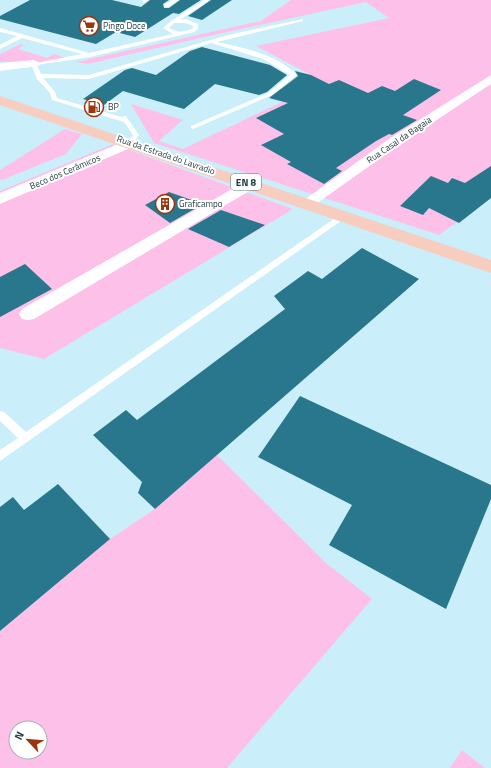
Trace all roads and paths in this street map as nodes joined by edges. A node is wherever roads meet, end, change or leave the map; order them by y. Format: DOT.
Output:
graph roads {
  1 [pos="176,0"];
  2 [pos="207,0"];
  3 [pos="166,6"];
  4 [pos="301,20"];
  5 [pos="175,21"];
  6 [pos="166,28"];
  7 [pos="0,30"];
  8 [pos="182,33"];
  9 [pos="22,36"];
  10 [pos="210,41"];
  11 [pos="139,42"];
  12 [pos="0,47"];
  13 [pos="90,55"];
  14 [pos="34,64"];
  15 [pos="0,66"];
  16 [pos="39,76"];
  17 [pos="491,79"];
  18 [pos="0,100"];
  19 [pos="193,127"];
  20 [pos="130,143"];
  21 [pos="251,184"];
  22 [pos="0,199"];
  23 [pos="308,203"];
  24 [pos="344,216"];
  25 [pos="491,267"];
  26 [pos="28,314"];
  27 [pos="0,415"];
  28 [pos="25,438"];
  29 [pos="0,456"];
  1 -- 3 [label="lane"];
  2 -- 5 [label="lane"];
  4 -- 10 [label="lane"];
  5 -- 6 [label="lane"];
  5 -- 8 [label="lane"];
  6 -- 8 [label="lane"];
  6 -- 11 [label="lane"];
  7 -- 9 [label="lane"];
  8 -- 11 [label="lane"];
  9 -- 12 [label="lane"];
  9 -- 13 [label="lane"];
  10 -- 16 [label="lane"];
  10 -- 19 [label="lane"];
  11 -- 13 [label="lane"];
  13 -- 14 [label="lane"];
  14 -- 15 [label="street"];
  14 -- 16 [label="lane"];
  16 -- 20 [label="lane"];
  17 -- 23 [label="street, Rua Casal da Bagaia"];
  18 -- 20 [label="main road, Rua da Estrada do Lavradio / EN 8"];
  20 -- 21 [label="main road, Rua da Estrada do Lavradio / EN 8"];
  20 -- 22 [label="street, Beco dos Cerâmicos"];
  21 -- 23 [label="main road, Rua da Estrada do Lavradio / EN 8"];
  21 -- 26 [label="street"];
  23 -- 24 [label="main road, Rua da Estrada do Lavradio / EN 8"];
  24 -- 25 [label="main road, Rua da Estrada do Lavradio / EN 8"];
  24 -- 28 [label="lane"];
  27 -- 28 [label="lane"];
  28 -- 29 [label="lane"];
}
